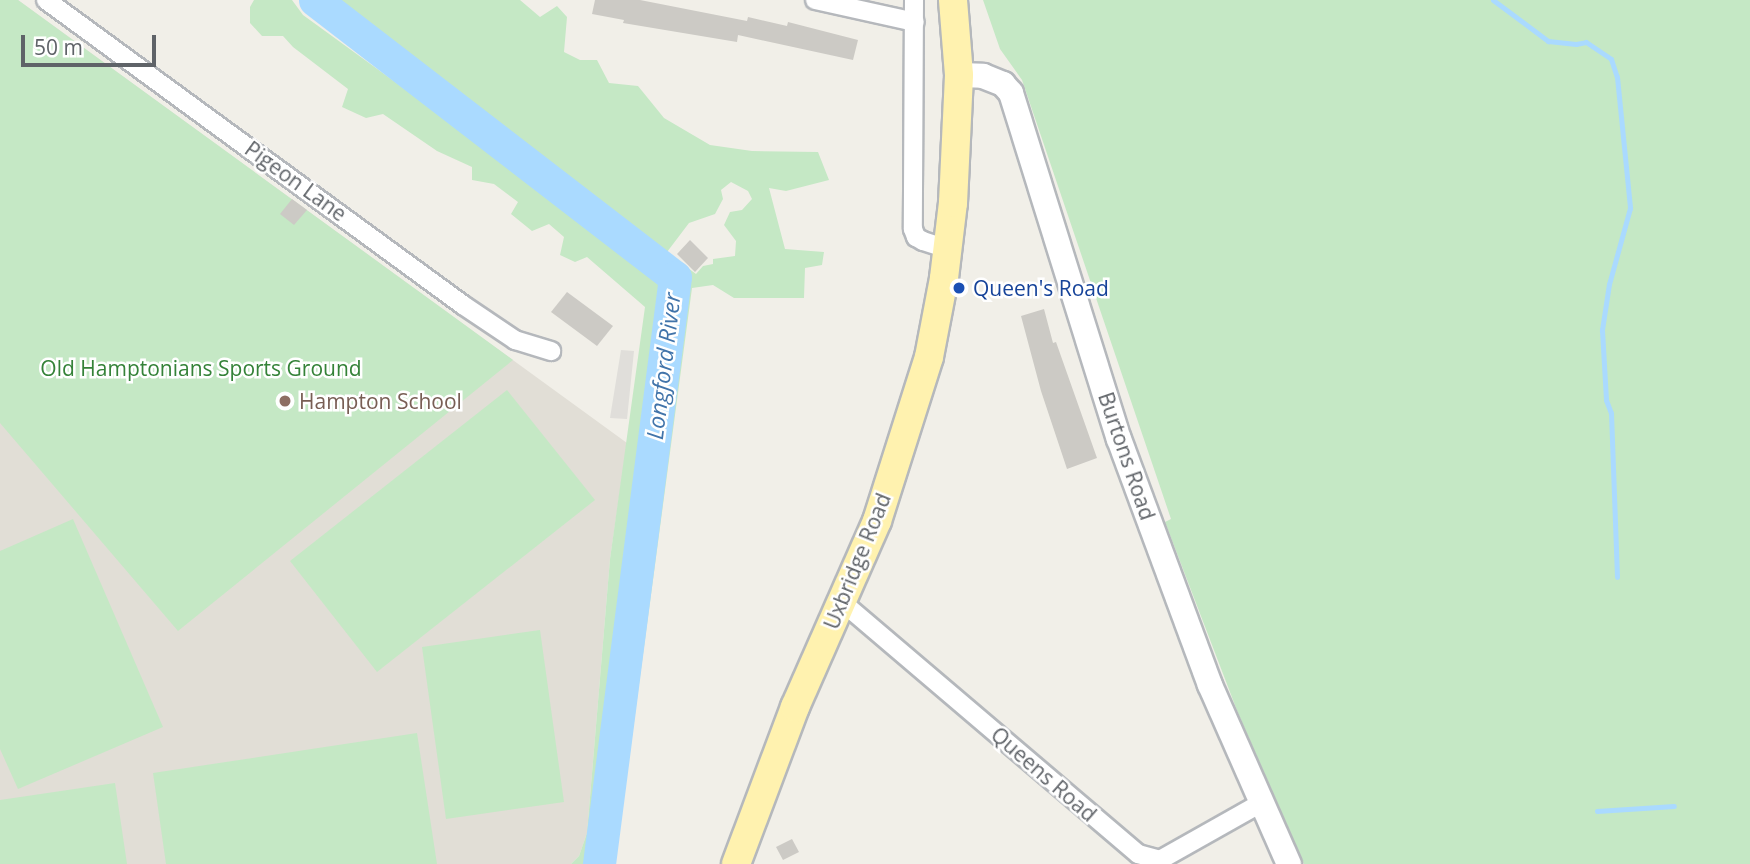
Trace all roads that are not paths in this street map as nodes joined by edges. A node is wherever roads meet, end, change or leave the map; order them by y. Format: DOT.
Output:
graph roads {
  1 [pos="46,0"];
  2 [pos="815,0"];
  3 [pos="914,0"];
  4 [pos="953,0"];
  5 [pos="915,22"];
  6 [pos="960,75"];
  7 [pos="948,249"];
  8 [pos="551,351"];
  9 [pos="842,603"];
  10 [pos="1263,802"];
  11 [pos="1160,862"];
  12 [pos="736,864"];
  13 [pos="1289,864"];
  1 -- 8 [label="street, Pigeon Lane"];
  2 -- 5 [label="street"];
  3 -- 5 [label="street"];
  4 -- 6 [label="main road, Uxbridge Road"];
  5 -- 7 [label="street"];
  6 -- 7 [label="main road, Uxbridge Road"];
  6 -- 10 [label="street, Burtons Road"];
  7 -- 9 [label="main road, Uxbridge Road"];
  9 -- 11 [label="street, Queens Road"];
  9 -- 12 [label="main road, Uxbridge Road"];
  10 -- 11 [label="street, Queens Road"];
  10 -- 13 [label="street, Burtons Road"];
}
